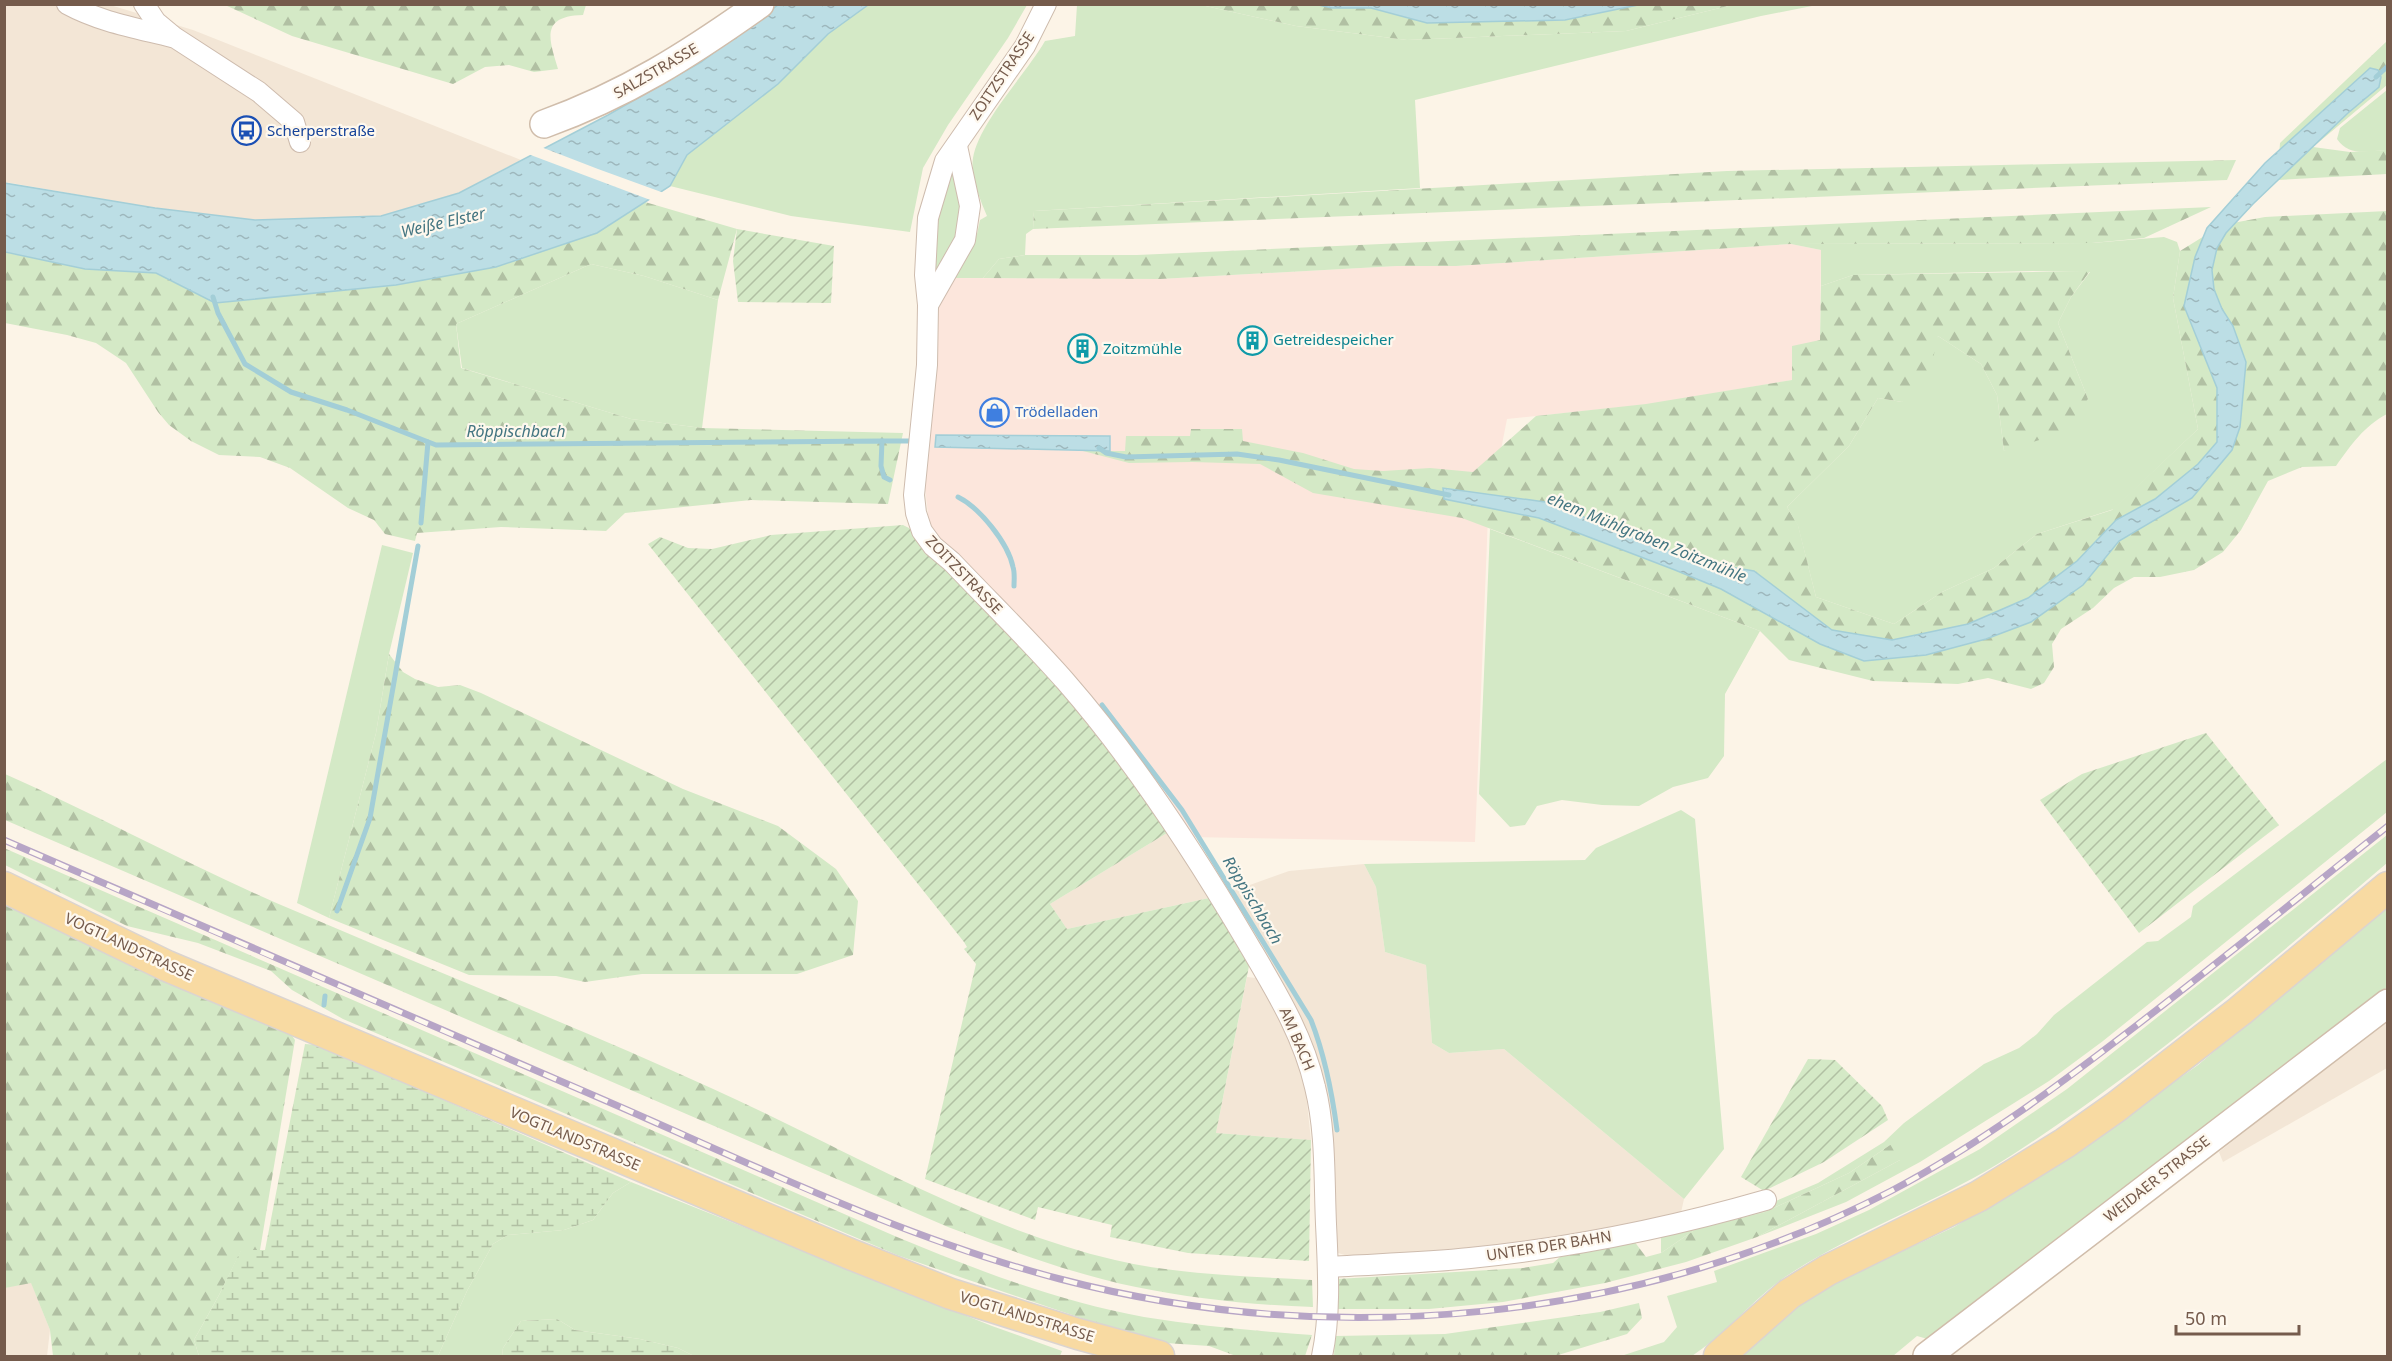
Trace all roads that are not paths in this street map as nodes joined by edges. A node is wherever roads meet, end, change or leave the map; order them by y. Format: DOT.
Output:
graph roads {
  1 [pos="67,4"];
  2 [pos="144,4"];
  3 [pos="760,4"];
  4 [pos="1046,4"];
  5 [pos="174,37"];
  6 [pos="544,124"];
  7 [pos="300,142"];
  8 [pos="957,147"];
  9 [pos="928,305"];
  10 [pos="1151,793"];
  11 [pos="4,887"];
  12 [pos="2388,887"];
  13 [pos="2388,1003"];
  14 [pos="1766,1200"];
  15 [pos="1328,1267"];
  16 [pos="1159,1356"];
  17 [pos="1322,1356"];
  18 [pos="1719,1356"];
  19 [pos="1927,1356"];
  1 -- 5 [label="street"];
  2 -- 5 [label="street"];
  3 -- 6 [label="street, SALZSTRASSE"];
  4 -- 8 [label="street, ZOITZSTRASSE"];
  5 -- 7 [label="street"];
  8 -- 9 [label="street, ZOITZSTRASSE"];
  8 -- 9 [label="street, ZOITZSTRASSE"];
  9 -- 10 [label="street, ZOITZSTRASSE"];
  10 -- 15 [label="street, AM BACH"];
  11 -- 16 [label="main road, VOGTLANDSTRASSE"];
  12 -- 18 [label="main road"];
  13 -- 19 [label="street, WEIDAER STRASSE"];
  14 -- 15 [label="street, UNTER DER BAHN"];
  15 -- 17 [label="street, AM BACH"];
}
